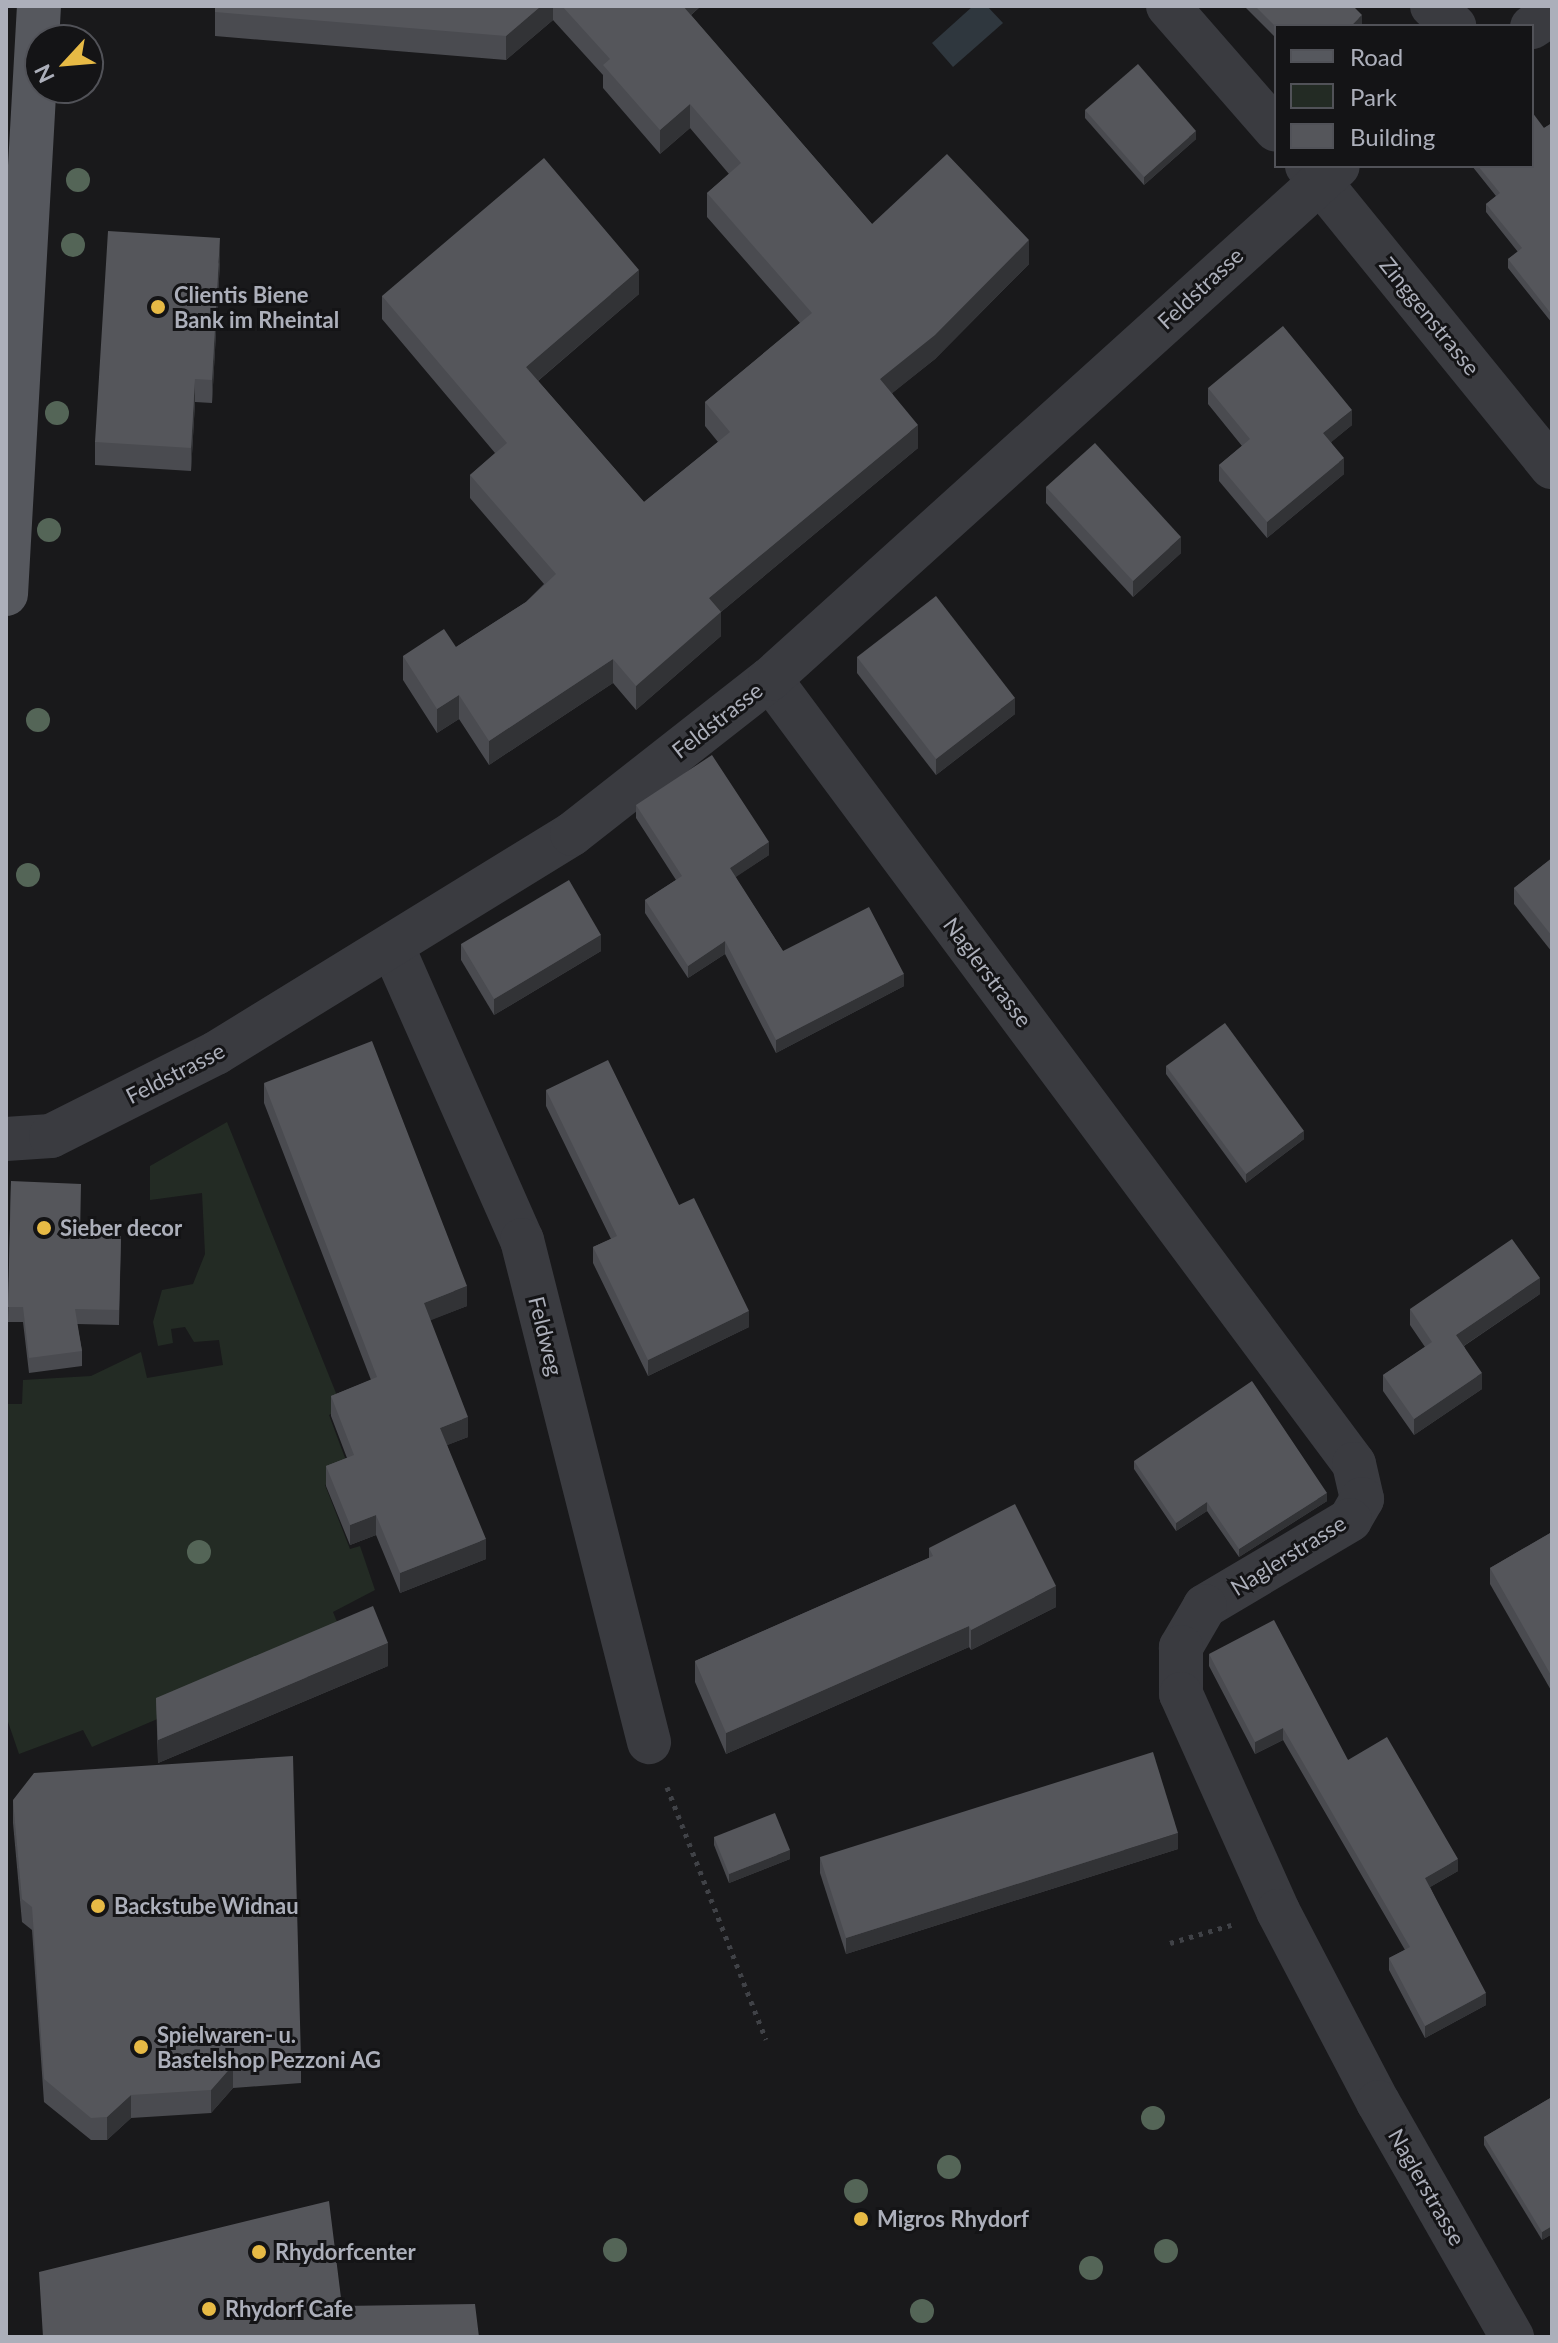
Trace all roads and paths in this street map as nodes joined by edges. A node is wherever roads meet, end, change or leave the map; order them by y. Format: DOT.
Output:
graph roads {
  1 [pos="39,6"];
  2 [pos="1168,6"];
  3 [pos="1432,6"];
  4 [pos="1552,14"];
  5 [pos="1452,24"];
  6 [pos="1534,26"];
  7 [pos="1274,128"];
  8 [pos="1321,171"];
  9 [pos="1552,467"];
  10 [pos="6,594"];
  11 [pos="770,679"];
  12 [pos="393,948"];
  13 [pos="6,1139"];
  14 [pos="649,1742"];
  15 [pos="1278,1911"];
  16 [pos="1170,1943"];
  17 [pos="766,2039"];
  18 [pos="1512,2337"];
  1 -- 10 [label="main road"];
  2 -- 7 [label="street"];
  3 -- 5 [label="street"];
  4 -- 6 [label="street"];
  8 -- 9 [label="street, Zinggenstrasse"];
  8 -- 11 [label="street, Feldstrasse"];
  11 -- 12 [label="street, Feldstrasse"];
  11 -- 15 [label="street, Naglerstrasse"];
  12 -- 13 [label="street, Feldstrasse"];
  12 -- 14 [label="street, Feldweg"];
  14 -- 17 [label="path"];
  15 -- 16 [label="path"];
  15 -- 18 [label="street, Naglerstrasse"];
}
